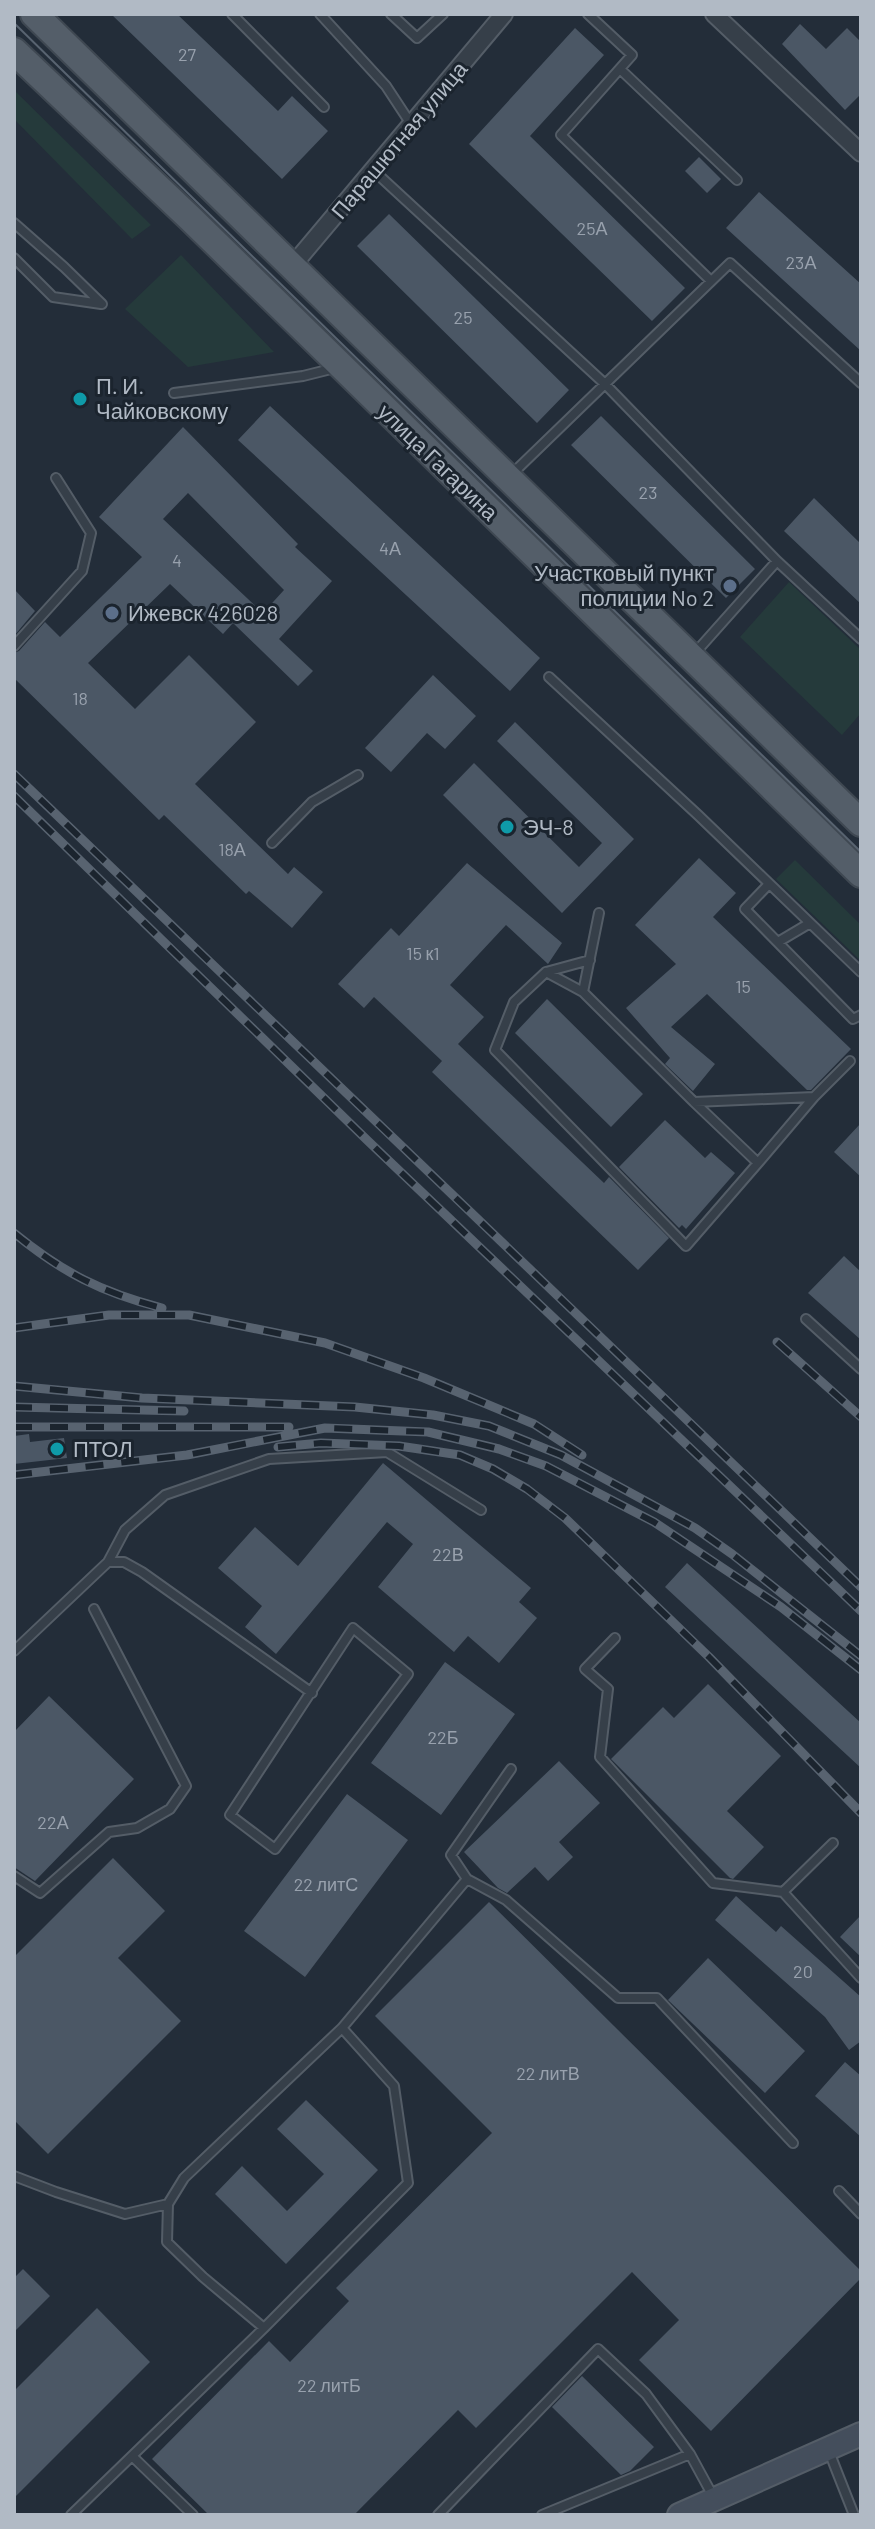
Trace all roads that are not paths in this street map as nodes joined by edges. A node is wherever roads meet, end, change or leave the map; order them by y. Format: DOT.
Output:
graph roads {
  1 [pos="34,14"];
  2 [pos="232,14"];
  3 [pos="320,14"];
  4 [pos="391,14"];
  5 [pos="443,14"];
  6 [pos="504,14"];
  7 [pos="588,14"];
  8 [pos="714,14"];
  9 [pos="14,51"];
  10 [pos="620,69"];
  11 [pos="324,107"];
  12 [pos="411,125"];
  13 [pos="861,153"];
  14 [pos="373,170"];
  15 [pos="737,180"];
  16 [pos="14,223"];
  17 [pos="14,258"];
  18 [pos="293,265"];
  19 [pos="711,281"];
  20 [pos="341,367"];
  21 [pos="861,383"];
  22 [pos="605,384"];
  23 [pos="174,393"];
  24 [pos="509,477"];
  25 [pos="56,478"];
  26 [pos="777,561"];
  27 [pos="861,639"];
  28 [pos="14,646"];
  29 [pos="691,657"];
  30 [pos="549,677"];
  31 [pos="358,775"];
  32 [pos="861,823"];
  33 [pos="272,843"];
  34 [pos="861,874"];
  35 [pos="769,884"];
  36 [pos="599,913"];
  37 [pos="810,923"];
  38 [pos="778,942"];
  39 [pos="590,960"];
  40 [pos="546,972"];
  41 [pos="861,972"];
  42 [pos="583,992"];
  43 [pos="861,1015"];
  44 [pos="850,1061"];
  45 [pos="814,1097"];
  46 [pos="694,1102"];
  47 [pos="758,1163"];
  48 [pos="806,1319"];
  49 [pos="861,1369"];
  50 [pos="481,1510"];
  51 [pos="108,1562"];
  52 [pos="94,1609"];
  53 [pos="615,1638"];
  54 [pos="14,1651"];
  55 [pos="312,1693"];
  56 [pos="511,1769"];
  57 [pos="833,1843"];
  58 [pos="14,1876"];
  59 [pos="467,1879"];
  60 [pos="783,1892"];
  61 [pos="861,1978"];
  62 [pos="342,2028"];
  63 [pos="793,2143"];
  64 [pos="14,2176"];
  65 [pos="839,2191"];
  66 [pos="168,2204"];
  67 [pos="861,2214"];
  68 [pos="264,2328"];
  69 [pos="861,2434"];
  70 [pos="828,2448"];
  71 [pos="690,2454"];
  72 [pos="132,2456"];
  73 [pos="715,2499"];
  74 [pos="71,2515"];
  75 [pos="193,2515"];
  76 [pos="438,2515"];
  77 [pos="542,2515"];
  78 [pos="679,2515"];
  79 [pos="854,2515"];
  1 -- 18 [label="main road, улица Гагарина"];
  2 -- 11 [label="lane"];
  3 -- 12 [label="lane"];
  4 -- 5 [label="lane"];
  6 -- 12 [label="street, Парашютная улица"];
  7 -- 10 [label="lane"];
  8 -- 13 [label="street"];
  9 -- 20 [label="main road, улица Гагарина"];
  10 -- 15 [label="lane"];
  10 -- 19 [label="lane"];
  12 -- 14 [label="street, Парашютная улица"];
  14 -- 18 [label="street, Парашютная улица"];
  14 -- 22 [label="lane"];
  16 -- 17 [label="lane"];
  18 -- 24 [label="main road, улица Гагарина"];
  19 -- 21 [label="lane"];
  19 -- 22 [label="lane"];
  20 -- 23 [label="lane"];
  20 -- 34 [label="main road, улица Гагарина"];
  22 -- 24 [label="lane"];
  22 -- 26 [label="lane"];
  24 -- 29 [label="main road, улица Гагарина"];
  25 -- 28 [label="lane"];
  26 -- 27 [label="lane"];
  26 -- 29 [label="lane"];
  29 -- 32 [label="main road, улица Гагарина"];
  30 -- 35 [label="lane"];
  31 -- 33 [label="lane"];
  35 -- 37 [label="lane"];
  35 -- 38 [label="lane"];
  36 -- 39 [label="lane"];
  37 -- 38 [label="lane"];
  37 -- 41 [label="lane"];
  38 -- 43 [label="lane"];
  39 -- 40 [label="lane"];
  39 -- 42 [label="lane"];
  40 -- 42 [label="lane"];
  40 -- 47 [label="lane"];
  42 -- 46 [label="lane"];
  44 -- 45 [label="lane"];
  45 -- 46 [label="lane"];
  45 -- 47 [label="lane"];
  46 -- 47 [label="lane"];
  48 -- 49 [label="lane"];
  50 -- 51 [label="lane"];
  51 -- 54 [label="lane"];
  51 -- 55 [label="lane"];
  52 -- 58 [label="lane"];
  53 -- 60 [label="lane"];
  55 -- 55 [label="lane"];
  56 -- 59 [label="lane"];
  57 -- 60 [label="lane"];
  59 -- 62 [label="lane"];
  59 -- 63 [label="lane"];
  60 -- 61 [label="lane"];
  62 -- 66 [label="lane"];
  62 -- 68 [label="lane"];
  64 -- 66 [label="lane"];
  65 -- 67 [label="lane"];
  66 -- 68 [label="lane"];
  68 -- 72 [label="lane"];
  69 -- 70 [label="street"];
  70 -- 73 [label="street"];
  70 -- 79 [label="lane"];
  71 -- 73 [label="lane"];
  71 -- 76 [label="lane"];
  71 -- 77 [label="lane"];
  72 -- 74 [label="lane"];
  72 -- 75 [label="lane"];
  73 -- 78 [label="street"];
}
